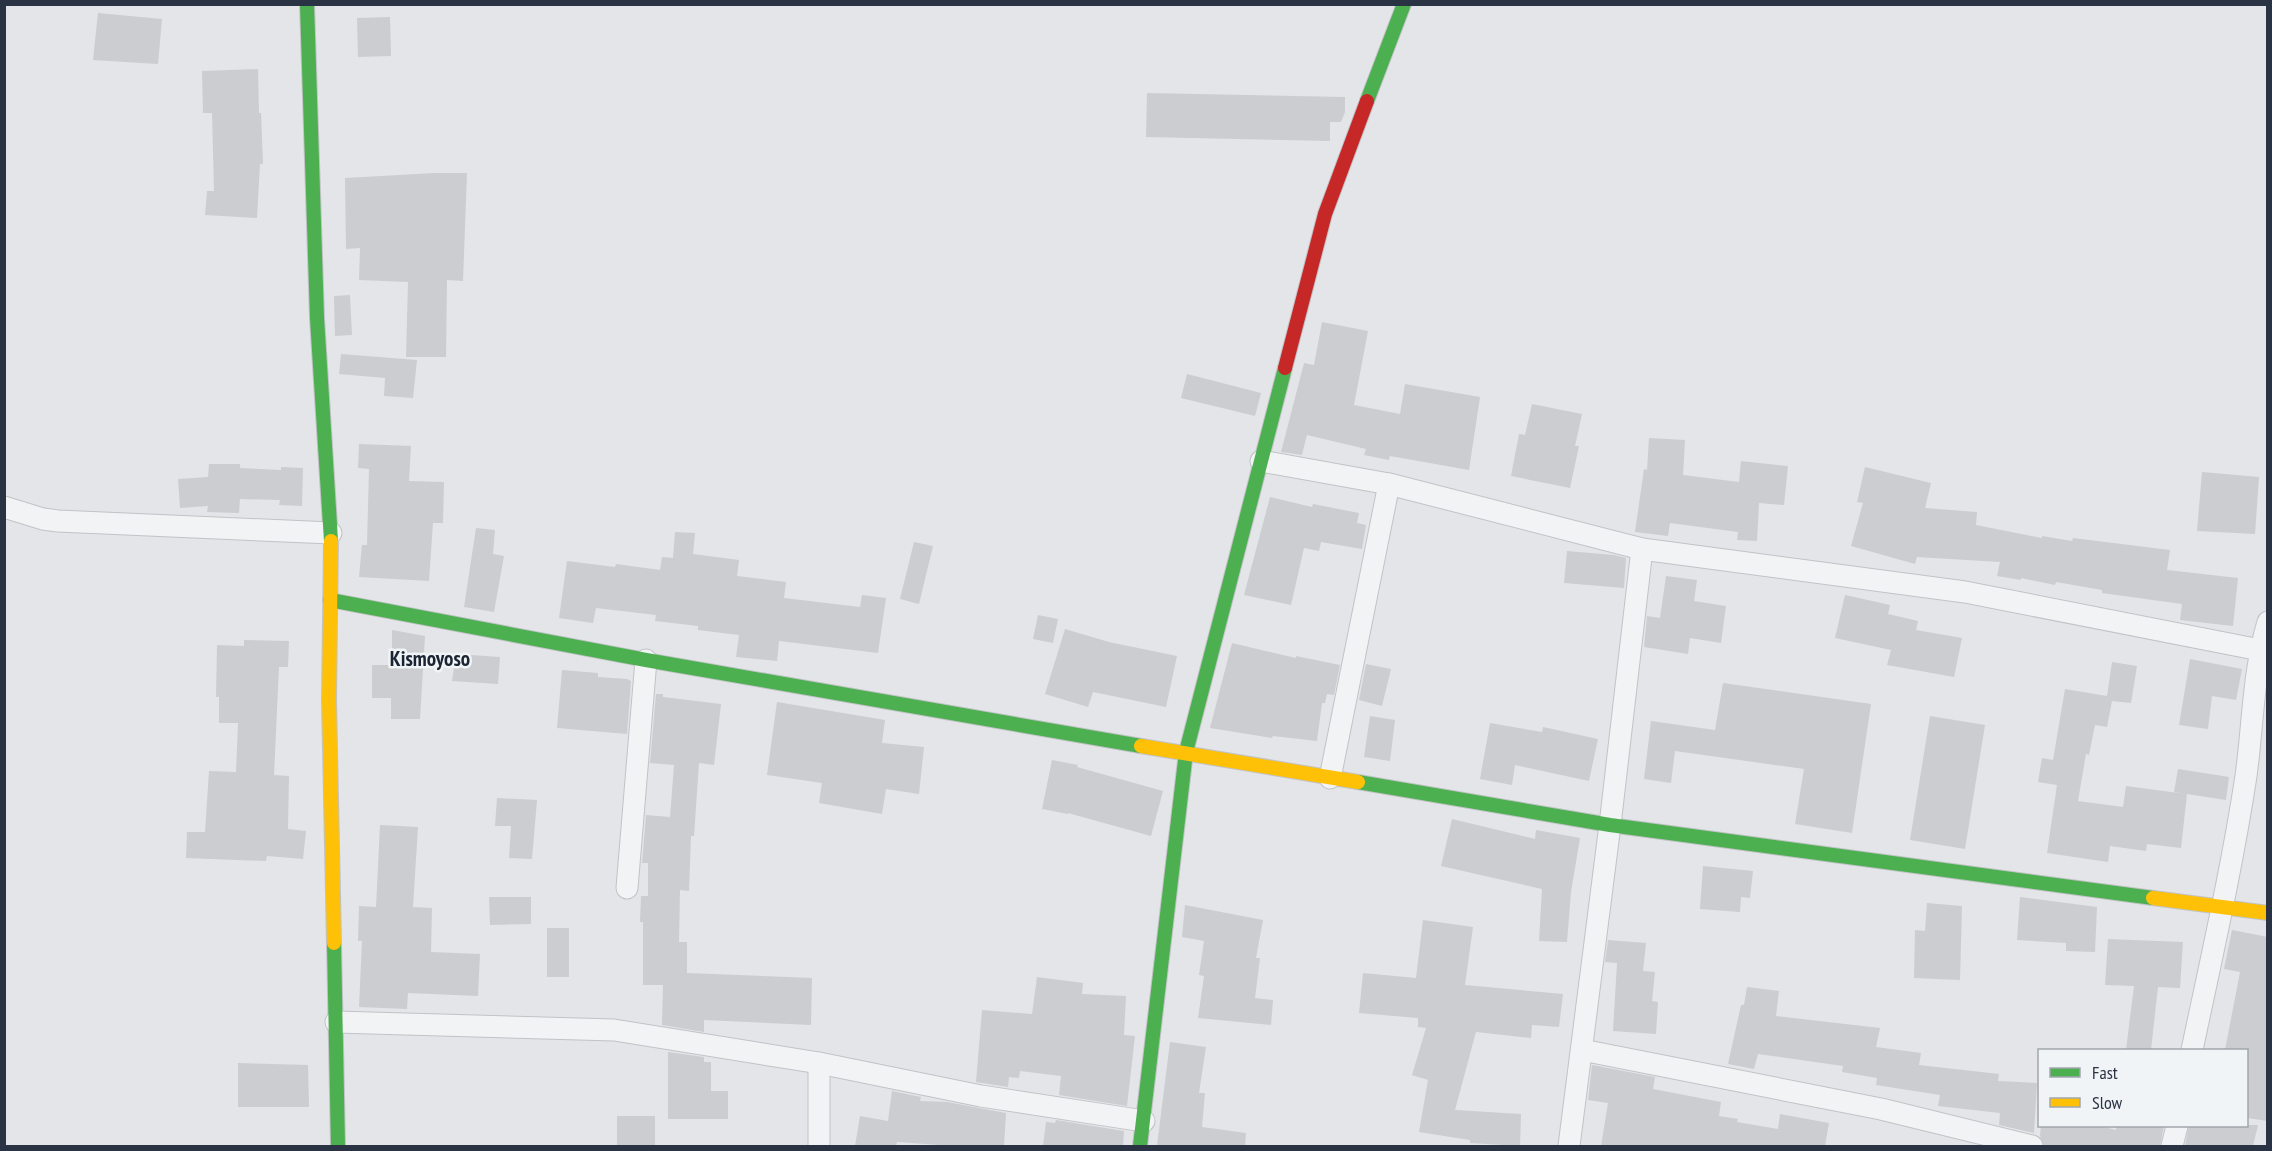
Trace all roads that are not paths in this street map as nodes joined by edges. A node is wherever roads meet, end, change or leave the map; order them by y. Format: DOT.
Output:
graph roads {
  1 [pos="307,4"];
  2 [pos="1404,4"];
  3 [pos="1261,461"];
  4 [pos="1389,484"];
  5 [pos="4,507"];
  6 [pos="331,532"];
  7 [pos="1642,549"];
  8 [pos="330,600"];
  9 [pos="2268,622"];
  10 [pos="2260,650"];
  11 [pos="646,660"];
  12 [pos="1186,752"];
  13 [pos="1330,778"];
  14 [pos="1610,825"];
  15 [pos="627,888"];
  16 [pos="2222,907"];
  17 [pos="2268,913"];
  18 [pos="336,1022"];
  19 [pos="2192,1049"];
  20 [pos="1582,1050"];
  21 [pos="819,1063"];
  22 [pos="1144,1121"];
  23 [pos="2177,1127"];
  24 [pos="338,1146"];
  25 [pos="819,1146"];
  26 [pos="1140,1146"];
  27 [pos="1569,1146"];
  28 [pos="2032,1146"];
  29 [pos="2172,1146"];
  1 -- 6 [label="street"];
  2 -- 3 [label="street"];
  3 -- 4 [label="street"];
  3 -- 12 [label="street"];
  4 -- 7 [label="street"];
  4 -- 13 [label="street"];
  5 -- 6 [label="street"];
  6 -- 8 [label="street"];
  7 -- 10 [label="street"];
  7 -- 14 [label="street"];
  8 -- 11 [label="street"];
  8 -- 18 [label="street"];
  9 -- 10 [label="street"];
  10 -- 16 [label="street"];
  11 -- 12 [label="street"];
  11 -- 15 [label="street"];
  12 -- 13 [label="street"];
  12 -- 22 [label="street"];
  13 -- 14 [label="street"];
  14 -- 16 [label="street"];
  14 -- 20 [label="street"];
  16 -- 17 [label="street"];
  16 -- 19 [label="street"];
  18 -- 21 [label="street"];
  18 -- 24 [label="street"];
  20 -- 27 [label="street"];
  20 -- 28 [label="street"];
  21 -- 22 [label="street"];
  21 -- 25 [label="street"];
  22 -- 26 [label="street"];
  23 -- 29 [label="street"];
}
